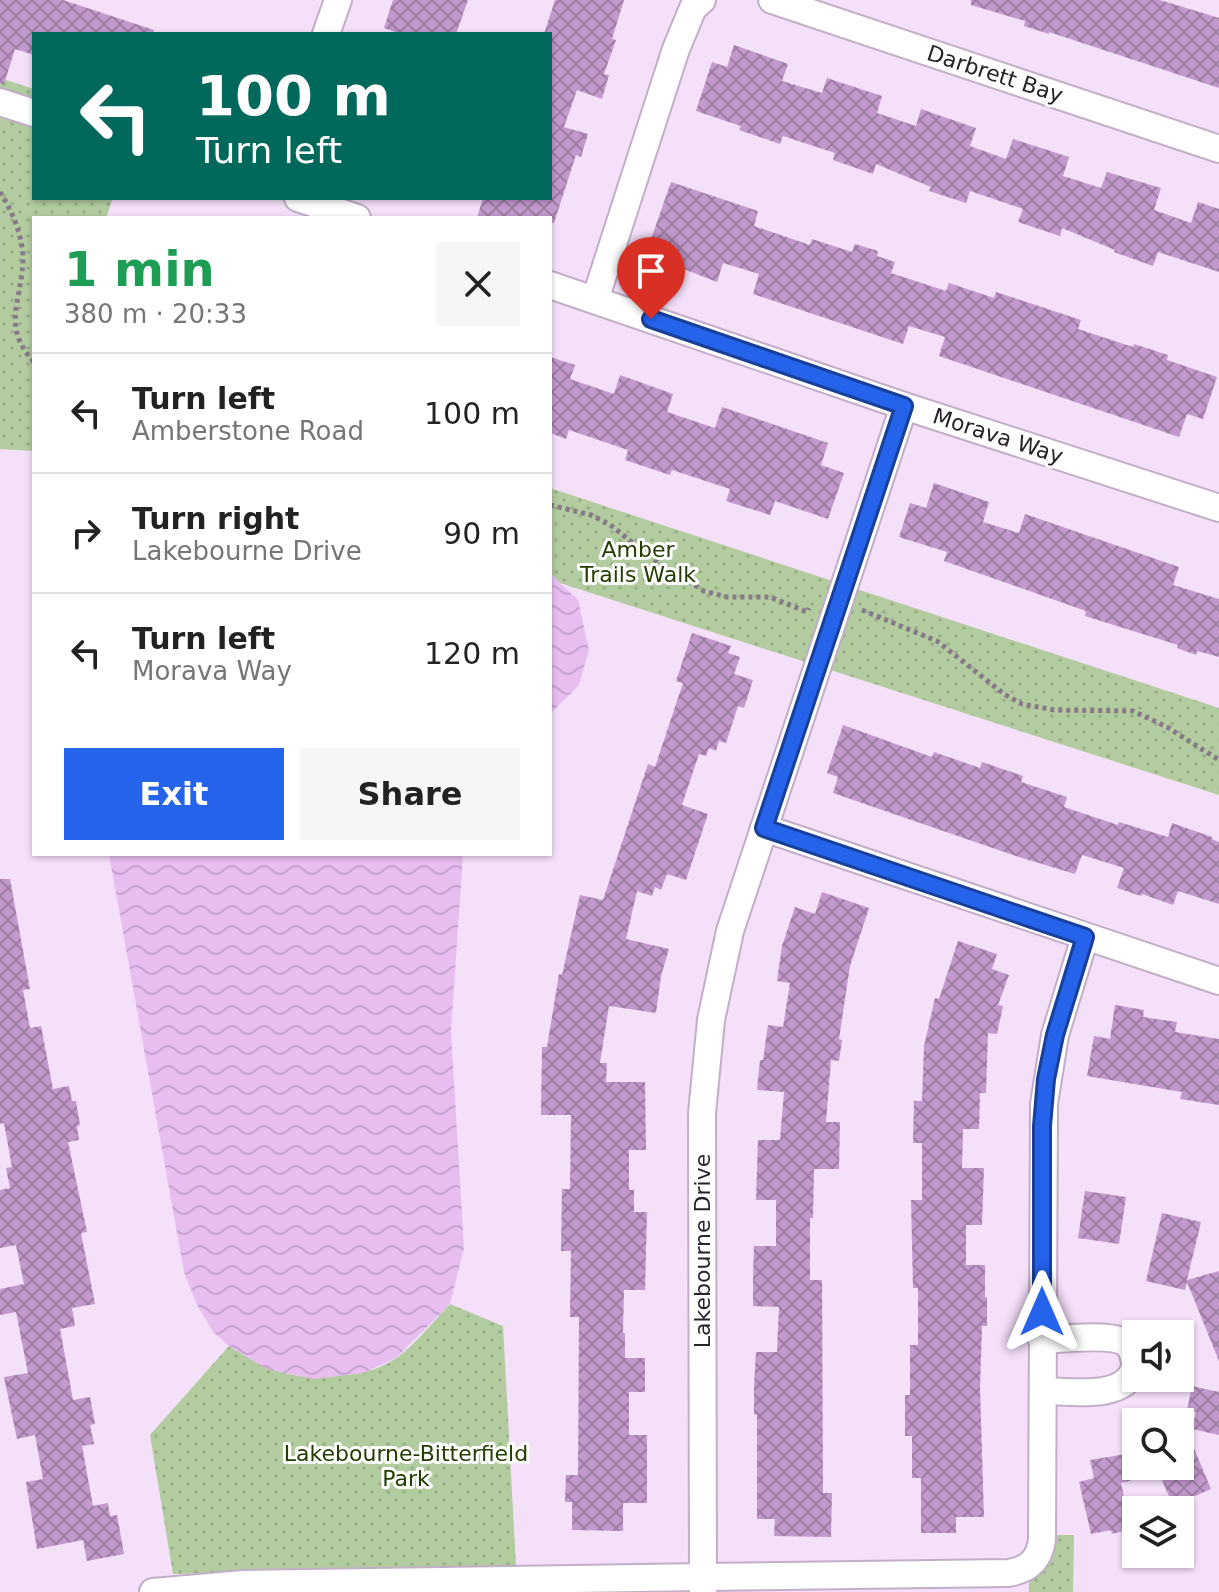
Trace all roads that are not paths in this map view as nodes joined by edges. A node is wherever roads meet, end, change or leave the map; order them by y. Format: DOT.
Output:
graph roads {
  1 [pos="338,0"];
  2 [pos="702,0"];
  3 [pos="772,0"];
  4 [pos="327,32"];
  5 [pos="0,102"];
  6 [pos="32,112"];
  7 [pos="1219,149"];
  8 [pos="304,200"];
  9 [pos="351,216"];
  10 [pos="552,286"];
  11 [pos="595,300"];
  12 [pos="904,406"];
  13 [pos="1217,502"];
  14 [pos="764,828"];
  15 [pos="1085,937"];
  16 [pos="1219,981"];
  17 [pos="1042,1340"];
  18 [pos="1043,1391"];
  19 [pos="703,1584"];
  20 [pos="332,1587"];
  21 [pos="153,1592"];
  1 -- 4 [label="street"];
  2 -- 11 [label="street"];
  3 -- 7 [label="street, Darbrett Bay"];
  5 -- 6 [label="street"];
  8 -- 9 [label="street"];
  10 -- 11 [label="street, Morava Way"];
  11 -- 12 [label="street, Morava Way"];
  12 -- 13 [label="street, Morava Way"];
  12 -- 14 [label="street, Lakebourne Drive"];
  14 -- 15 [label="street"];
  14 -- 19 [label="street, Lakebourne Drive"];
  15 -- 16 [label="street"];
  15 -- 17 [label="street"];
  17 -- 18 [label="street"];
  17 -- 18 [label="street"];
  18 -- 19 [label="street"];
  19 -- 20 [label="street"];
  20 -- 21 [label="street"];
}
